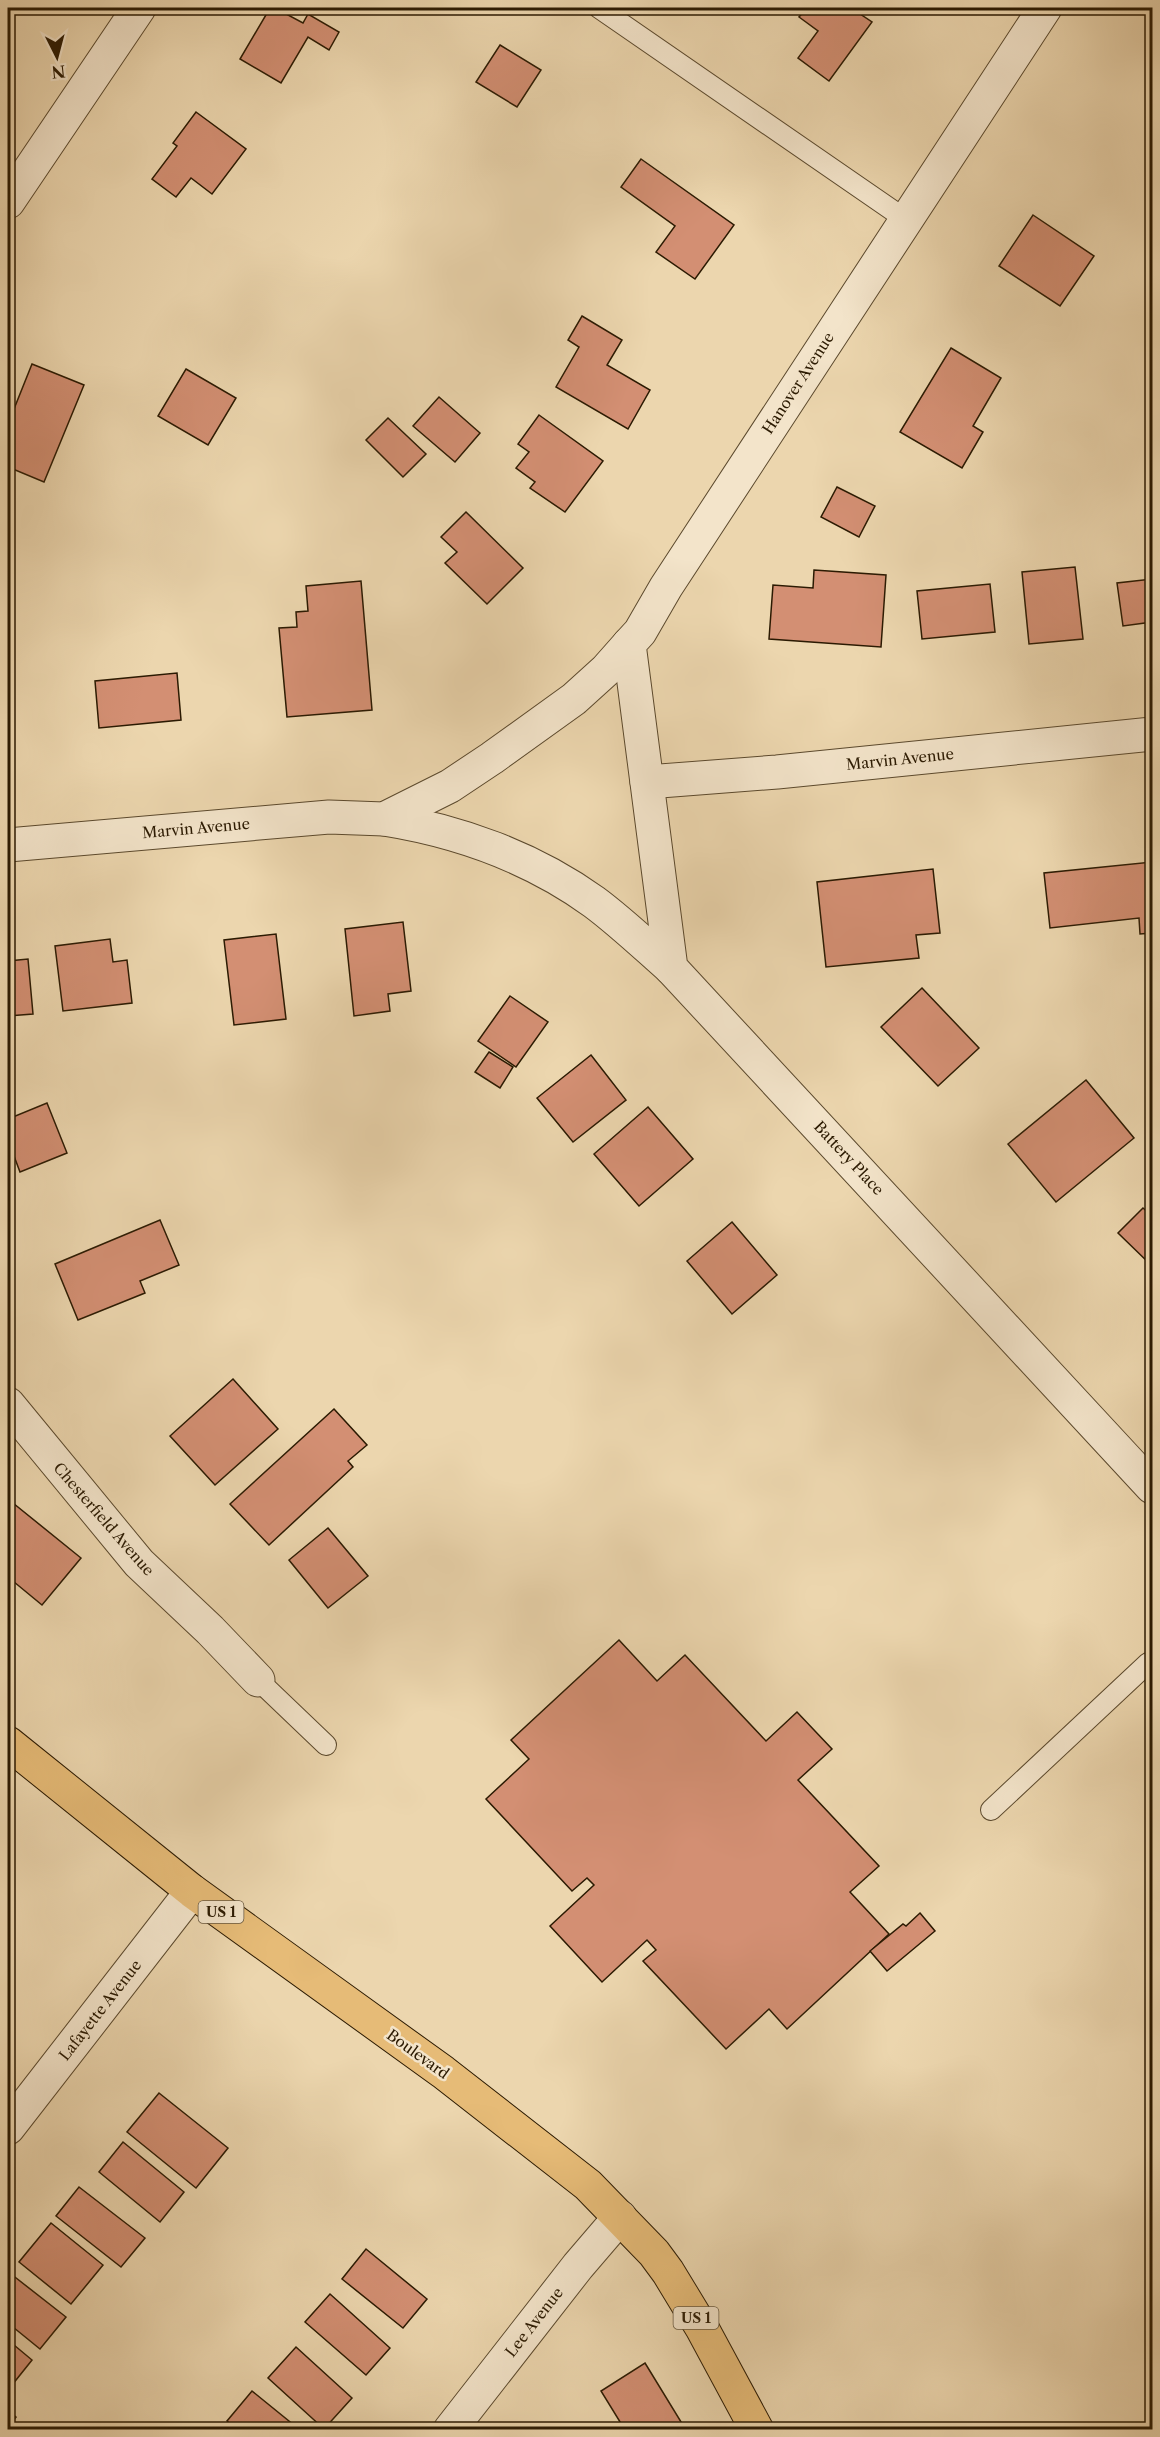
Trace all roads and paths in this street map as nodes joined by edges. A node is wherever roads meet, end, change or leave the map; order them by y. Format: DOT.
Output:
graph roads {
  1 [pos="139,8"];
  2 [pos="599,8"];
  3 [pos="1045,8"];
  4 [pos="8,202"];
  5 [pos="905,219"];
  6 [pos="629,644"];
  7 [pos="1152,734"];
  8 [pos="647,782"];
  9 [pos="384,819"];
  10 [pos="8,846"];
  11 [pos="671,968"];
  12 [pos="8,1404"];
  13 [pos="1152,1487"];
  14 [pos="1148,1663"];
  15 [pos="258,1680"];
  16 [pos="8,1743"];
  17 [pos="326,1744"];
  18 [pos="991,1810"];
  19 [pos="192,1891"];
  20 [pos="8,2128"];
  21 [pos="620,2217"];
  22 [pos="450,2430"];
  23 [pos="758,2430"];
  1 -- 4 [label="street"];
  2 -- 5 [label="lane"];
  3 -- 5 [label="street, Hanover Avenue"];
  5 -- 6 [label="street, Hanover Avenue"];
  6 -- 8 [label="street"];
  6 -- 9 [label="street, Marvin Avenue"];
  7 -- 8 [label="street, Marvin Avenue"];
  8 -- 11 [label="street"];
  9 -- 10 [label="street, Marvin Avenue"];
  9 -- 11 [label="street, Marvin Avenue"];
  11 -- 13 [label="street, Battery Place"];
  12 -- 15 [label="street, Chesterfield Avenue"];
  14 -- 18 [label="lane"];
  15 -- 17 [label="lane"];
  16 -- 19 [label="main road, Boulevard / US 1"];
  19 -- 20 [label="street, Lafayette Avenue"];
  19 -- 21 [label="main road, Boulevard / US 1"];
  21 -- 22 [label="street, Lee Avenue"];
  21 -- 23 [label="main road, Boulevard / US 1"];
}
